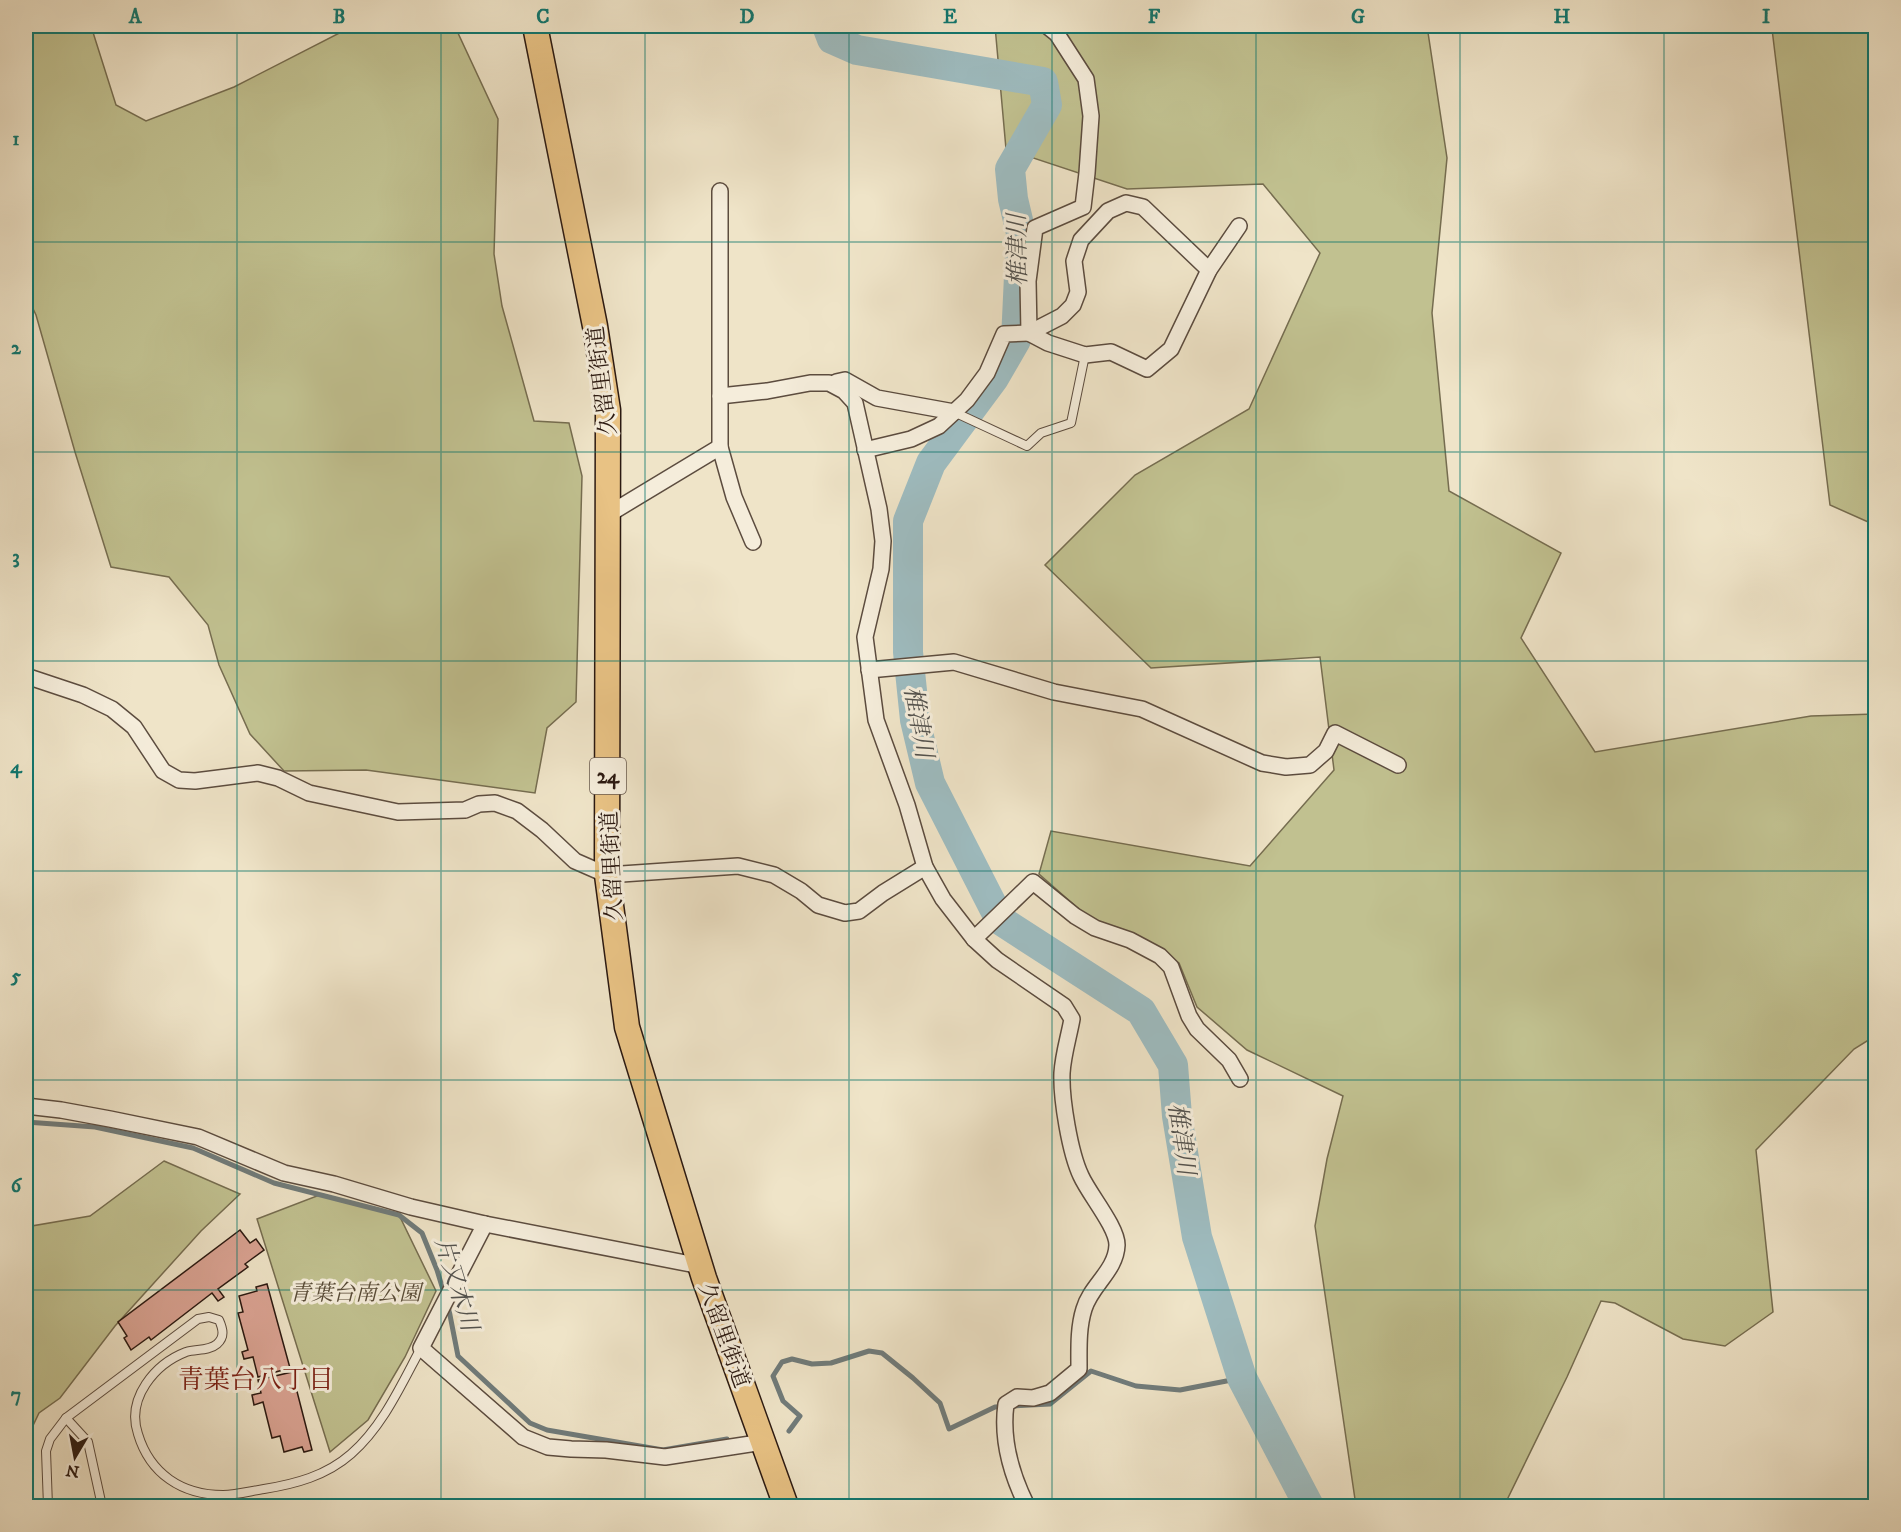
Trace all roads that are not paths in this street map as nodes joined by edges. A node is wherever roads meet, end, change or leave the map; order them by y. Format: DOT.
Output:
graph roads {
  1 [pos="535,26"];
  2 [pos="1047,26"];
  3 [pos="720,191"];
  4 [pos="1239,226"];
  5 [pos="1209,270"];
  6 [pos="1029,333"];
  7 [pos="1085,355"];
  8 [pos="829,383"];
  9 [pos="720,396"];
  10 [pos="954,412"];
  11 [pos="720,447"];
  12 [pos="865,450"];
  13 [pos="609,514"];
  14 [pos="753,543"];
  15 [pos="869,670"];
  16 [pos="26,676"];
  17 [pos="1398,765"];
  18 [pos="926,867"];
  19 [pos="608,875"];
  20 [pos="974,939"];
  21 [pos="1240,1079"];
  22 [pos="26,1106"];
  23 [pos="485,1224"];
  24 [pos="701,1266"];
  25 [pos="421,1348"];
  26 [pos="66,1418"];
  27 [pos="764,1442"];
  28 [pos="225,1495"];
  29 [pos="48,1506"];
  30 [pos="102,1506"];
  31 [pos="228,1506"];
  32 [pos="786,1506"];
  33 [pos="1027,1506"];
  1 -- 13 [label="main road, 久留里街道 / 24"];
  2 -- 6 [label="street"];
  3 -- 9 [label="street"];
  4 -- 5 [label="street"];
  5 -- 6 [label="street"];
  5 -- 7 [label="street"];
  6 -- 7 [label="street"];
  6 -- 10 [label="street"];
  7 -- 10 [label="lane"];
  8 -- 9 [label="street"];
  8 -- 10 [label="street"];
  8 -- 12 [label="street"];
  9 -- 11 [label="street"];
  10 -- 12 [label="street"];
  11 -- 13 [label="street"];
  11 -- 14 [label="street"];
  12 -- 15 [label="street"];
  13 -- 19 [label="main road, 久留里街道 / 24"];
  15 -- 17 [label="street"];
  15 -- 18 [label="street"];
  16 -- 19 [label="street"];
  18 -- 19 [label="street"];
  18 -- 20 [label="street"];
  19 -- 24 [label="main road, 久留里街道 / 24"];
  20 -- 21 [label="street"];
  20 -- 33 [label="street"];
  22 -- 23 [label="street"];
  23 -- 24 [label="street"];
  23 -- 25 [label="street"];
  24 -- 27 [label="main road, 久留里街道 / 24"];
  25 -- 27 [label="street"];
  25 -- 28 [label="lane"];
  26 -- 28 [label="lane"];
  26 -- 29 [label="lane"];
  26 -- 30 [label="lane"];
  27 -- 32 [label="main road, 久留里街道 / 24"];
  28 -- 31 [label="lane"];
}
